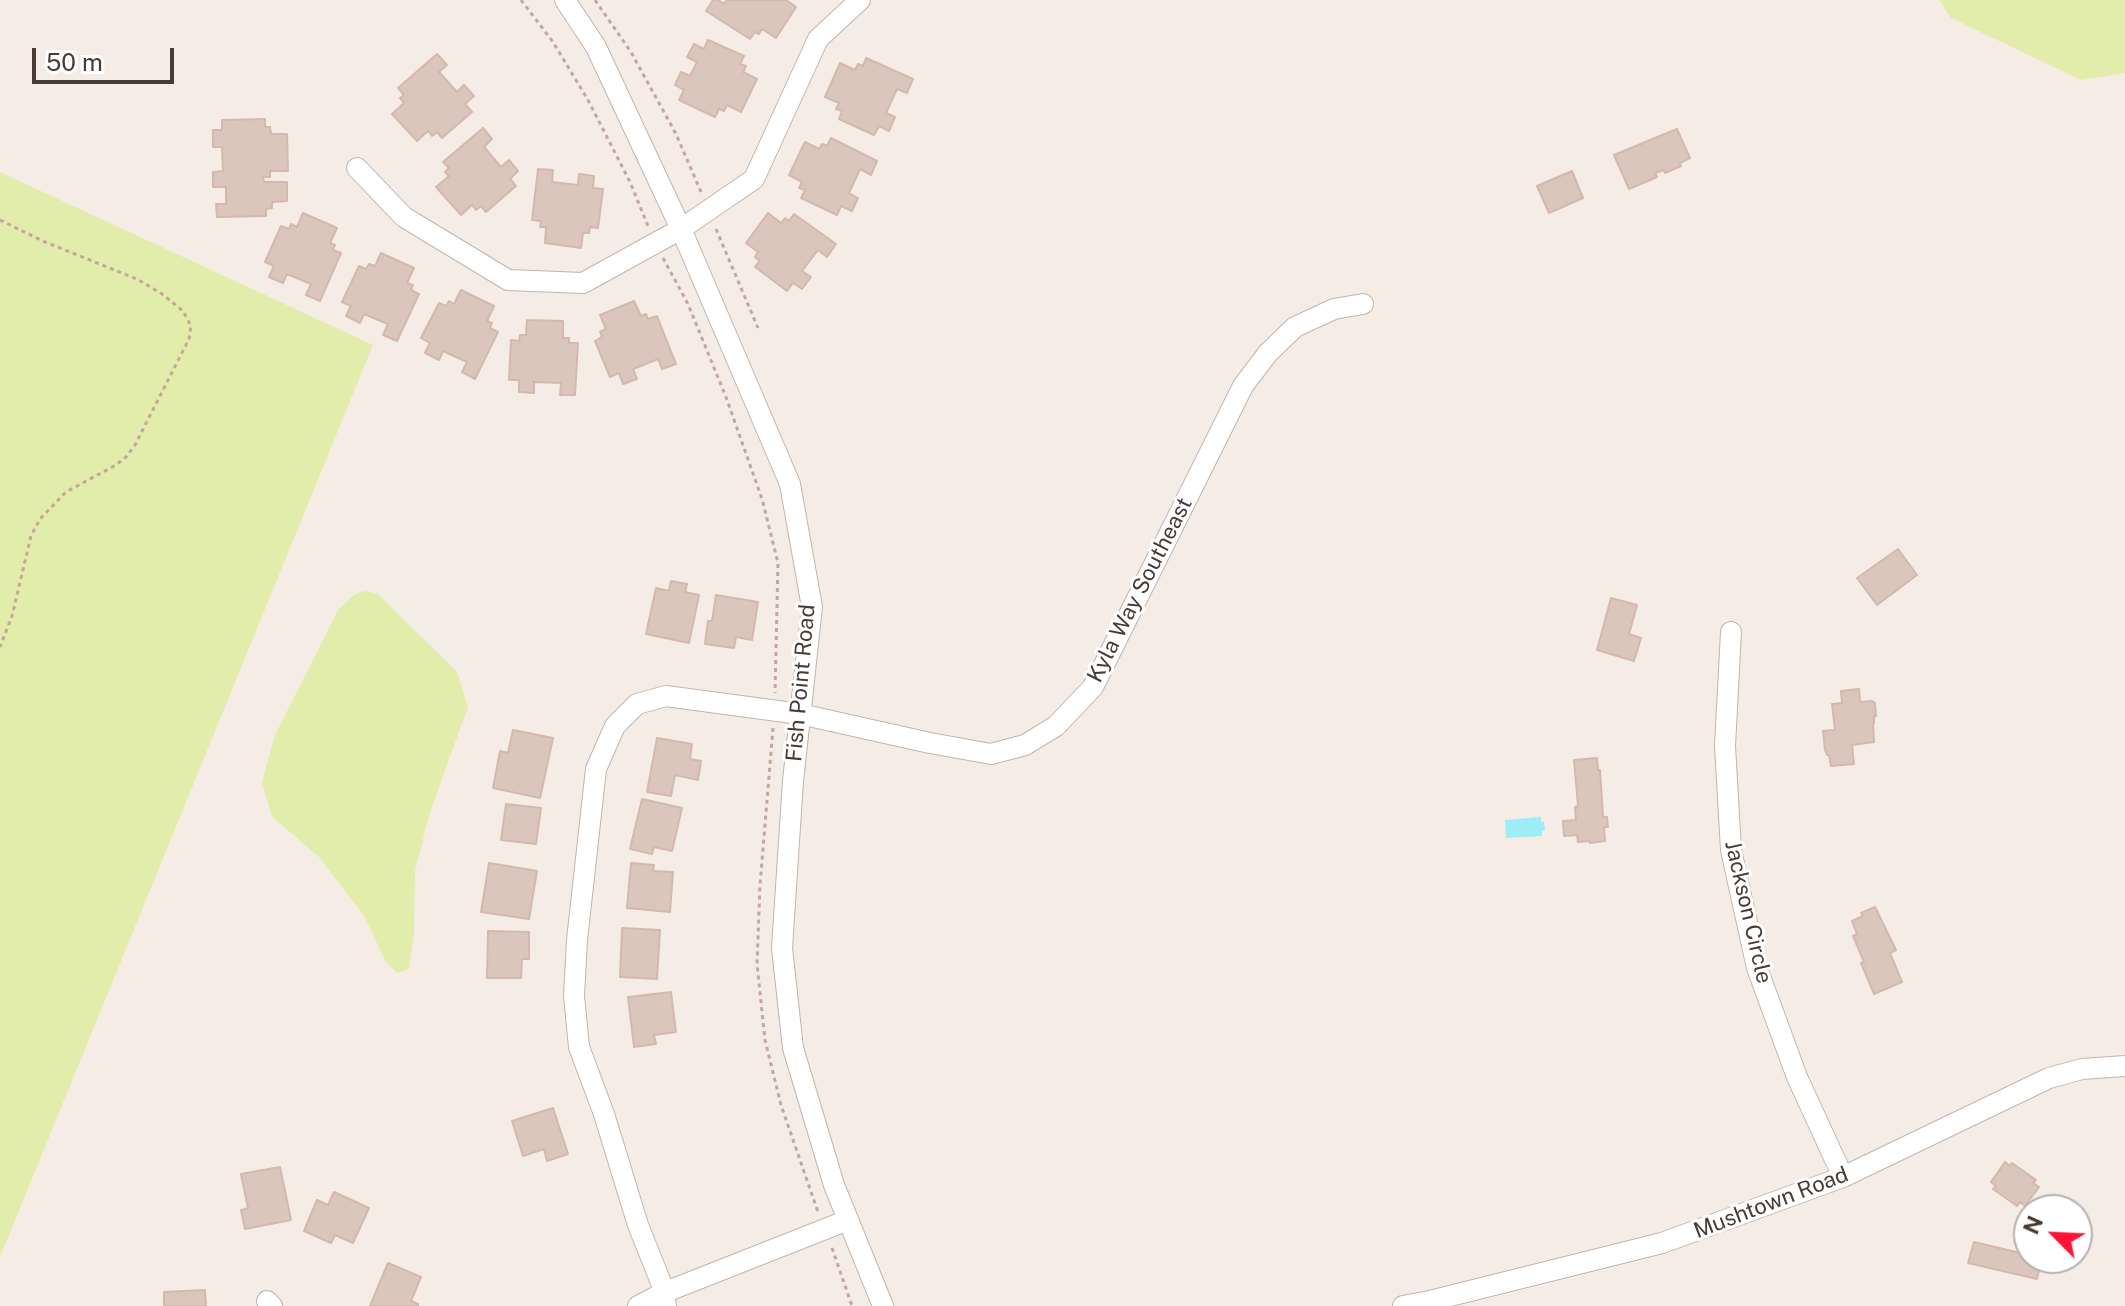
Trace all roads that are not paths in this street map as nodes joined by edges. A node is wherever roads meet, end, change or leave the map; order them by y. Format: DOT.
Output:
graph roads {
  1 [pos="565,0"];
  2 [pos="860,0"];
  3 [pos="357,168"];
  4 [pos="681,229"];
  5 [pos="1363,304"];
  6 [pos="1731,632"];
  7 [pos="800,714"];
  8 [pos="2125,1066"];
  9 [pos="1843,1177"];
  10 [pos="848,1220"];
  11 [pos="664,1300"];
  12 [pos="638,1306"];
  13 [pos="883,1306"];
  14 [pos="1403,1306"];
  1 -- 4 [label="street, Fish Point Road"];
  2 -- 4 [label="street"];
  3 -- 4 [label="street"];
  4 -- 7 [label="street, Fish Point Road"];
  5 -- 7 [label="street, Kyla Way Southeast"];
  6 -- 9 [label="street, Jackson Circle"];
  7 -- 10 [label="street, Fish Point Road"];
  7 -- 11 [label="street, Kyla Way Southeast"];
  8 -- 9 [label="street, Mushtown Road"];
  9 -- 14 [label="street, Mushtown Road"];
  10 -- 11 [label="street"];
  10 -- 13 [label="street, Fish Point Road"];
  11 -- 12 [label="street"];
}
